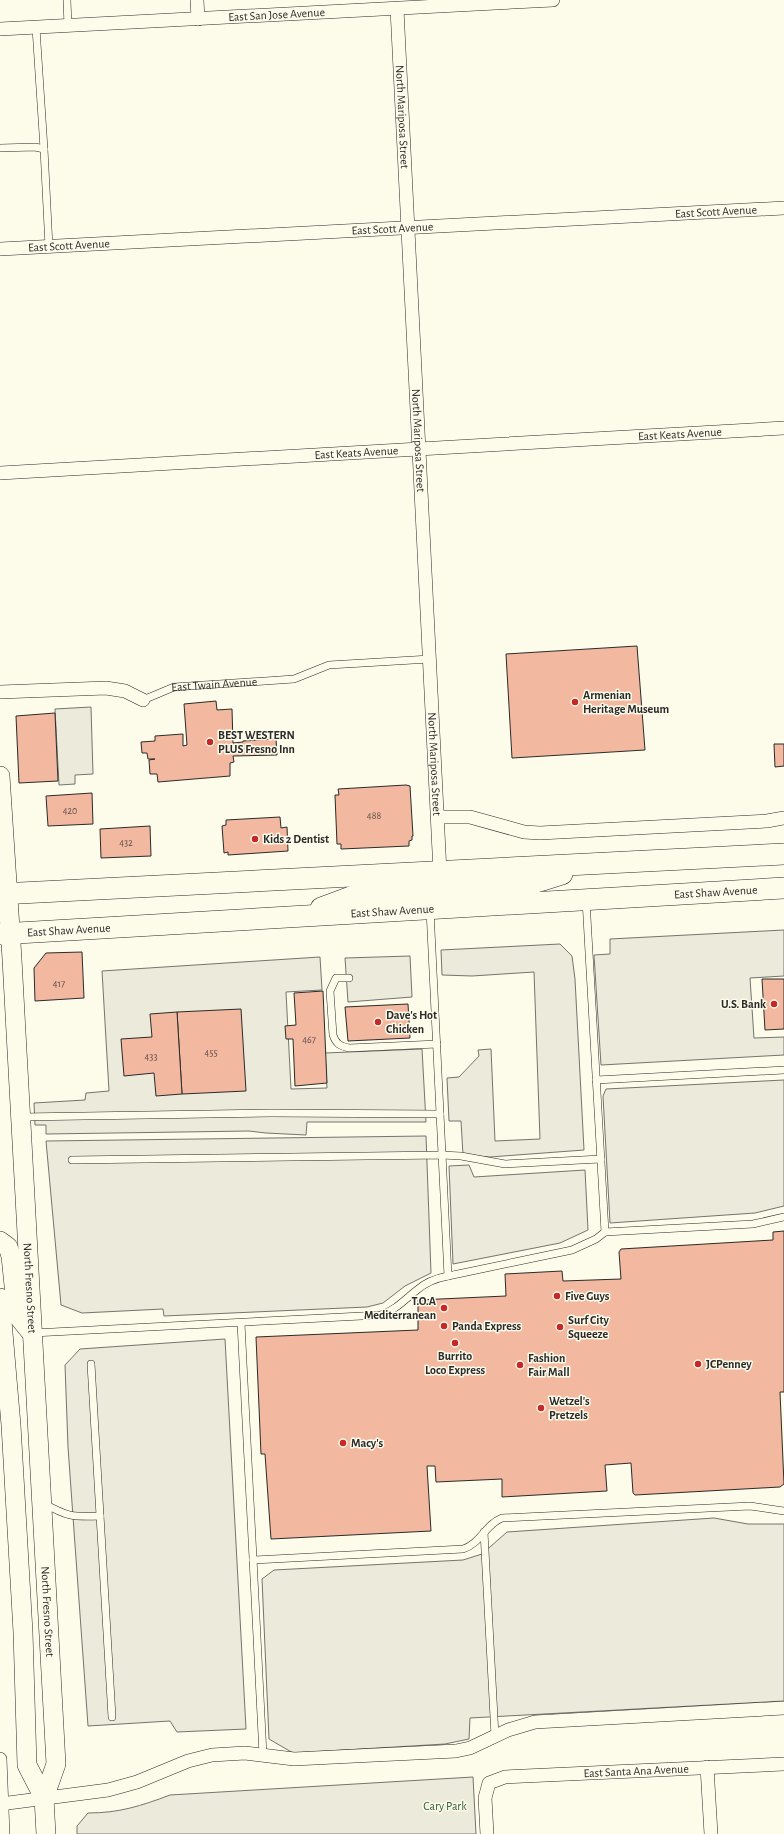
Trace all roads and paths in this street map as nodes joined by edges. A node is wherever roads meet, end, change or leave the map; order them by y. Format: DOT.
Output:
graph roads {
  1 [pos="67,0"];
  2 [pos="197,0"];
  3 [pos="553,0"];
  4 [pos="397,9"];
  5 [pos="198,19"];
  6 [pos="68,26"];
  7 [pos="36,28"];
  8 [pos="0,29"];
  9 [pos="0,148"];
  10 [pos="44,149"];
  11 [pos="784,208"];
  12 [pos="408,228"];
  13 [pos="49,247"];
  14 [pos="0,249"];
  15 [pos="784,428"];
  16 [pos="419,447"];
  17 [pos="0,472"];
  18 [pos="430,660"];
  19 [pos="0,692"];
  20 [pos="143,700"];
  21 [pos="0,776"];
  22 [pos="438,817"];
  23 [pos="784,818"];
  24 [pos="784,854"];
  25 [pos="597,864"];
  26 [pos="440,872"];
  27 [pos="784,888"];
  28 [pos="4,894"];
  29 [pos="586,899"];
  30 [pos="430,908"];
  31 [pos="298,916"];
  32 [pos="5,933"];
  33 [pos="349,978"];
  34 [pos="437,1044"];
  35 [pos="784,1070"];
  36 [pos="596,1080"];
  37 [pos="440,1114"];
  38 [pos="20,1117"];
  39 [pos="442,1155"];
  40 [pos="601,1159"];
  41 [pos="72,1160"];
  42 [pos="784,1217"];
  43 [pos="605,1232"];
  44 [pos="0,1241"];
  45 [pos="448,1276"];
  46 [pos="0,1298"];
  47 [pos="241,1323"];
  48 [pos="1,1331"];
  49 [pos="31,1333"];
  50 [pos="2,1354"];
  51 [pos="91,1364"];
  52 [pos="42,1503"];
  53 [pos="784,1511"];
  54 [pos="100,1516"];
  55 [pos="484,1532"];
  56 [pos="253,1560"];
  57 [pos="784,1708"];
  58 [pos="112,1717"];
  59 [pos="495,1736"];
  60 [pos="263,1755"];
  61 [pos="0,1759"];
  62 [pos="784,1764"];
  63 [pos="707,1767"];
  64 [pos="44,1798"];
  65 [pos="1,1803"];
  66 [pos="3,1834"];
  67 [pos="46,1834"];
  68 [pos="487,1834"];
  69 [pos="711,1834"];
  1 -- 6 [label="lane"];
  2 -- 5 [label="street"];
  3 -- 4 [label="street, East San Jose Avenue"];
  4 -- 5 [label="street, East San Jose Avenue"];
  4 -- 12 [label="street, North Mariposa Street"];
  5 -- 6 [label="street, East San Jose Avenue"];
  6 -- 7 [label="street, East San Jose Avenue"];
  7 -- 8 [label="street, East San Jose Avenue"];
  7 -- 10 [label="lane"];
  9 -- 10 [label="lane"];
  10 -- 13 [label="lane"];
  11 -- 12 [label="street, East Scott Avenue"];
  12 -- 13 [label="street, East Scott Avenue"];
  12 -- 16 [label="street, North Mariposa Street"];
  13 -- 14 [label="street, East Scott Avenue"];
  15 -- 16 [label="street, East Keats Avenue"];
  16 -- 17 [label="street, East Keats Avenue"];
  16 -- 18 [label="street, North Mariposa Street"];
  18 -- 20 [label="lane, East Twain Avenue"];
  18 -- 22 [label="street, North Mariposa Street"];
  19 -- 20 [label="street, East Twain Avenue"];
  21 -- 28 [label="main road, North Fresno Street"];
  22 -- 23 [label="street"];
  22 -- 26 [label="street, North Mariposa Street"];
  24 -- 25 [label="main road"];
  25 -- 26 [label="main road"];
  25 -- 30 [label="main road"];
  26 -- 28 [label="main road"];
  26 -- 31 [label="main road"];
  27 -- 29 [label="main road, East Shaw Avenue"];
  28 -- 32 [label="main road, North Fresno Street"];
  29 -- 30 [label="main road, East Shaw Avenue"];
  29 -- 36 [label="lane"];
  30 -- 31 [label="main road, East Shaw Avenue"];
  30 -- 34 [label="lane"];
  31 -- 32 [label="main road, East Shaw Avenue"];
  32 -- 38 [label="main road, North Fresno Street"];
  33 -- 34 [label="lane"];
  34 -- 37 [label="lane"];
  35 -- 36 [label="lane"];
  36 -- 40 [label="lane"];
  37 -- 38 [label="lane"];
  37 -- 39 [label="lane"];
  38 -- 49 [label="main road, North Fresno Street"];
  39 -- 40 [label="lane"];
  39 -- 41 [label="lane"];
  39 -- 45 [label="lane"];
  40 -- 43 [label="lane"];
  42 -- 43 [label="lane"];
  43 -- 45 [label="lane"];
  44 -- 49 [label="main road"];
  45 -- 47 [label="lane"];
  46 -- 48 [label="main road, North Fresno Street"];
  47 -- 49 [label="lane"];
  47 -- 56 [label="lane"];
  48 -- 50 [label="main road, North Fresno Street"];
  49 -- 52 [label="main road, North Fresno Street"];
  50 -- 64 [label="main road, North Fresno Street"];
  51 -- 54 [label="lane"];
  52 -- 54 [label="lane"];
  52 -- 64 [label="main road, North Fresno Street"];
  53 -- 55 [label="lane"];
  54 -- 58 [label="lane"];
  55 -- 56 [label="lane"];
  55 -- 59 [label="lane"];
  56 -- 60 [label="lane"];
  57 -- 59 [label="street"];
  59 -- 60 [label="street"];
  60 -- 64 [label="street"];
  61 -- 65 [label="street"];
  62 -- 63 [label="street, East Santa Ana Avenue"];
  63 -- 68 [label="street, East Santa Ana Avenue"];
  63 -- 69 [label="street"];
  64 -- 65 [label="street"];
  64 -- 67 [label="main road, North Fresno Street"];
  65 -- 66 [label="street"];
}
